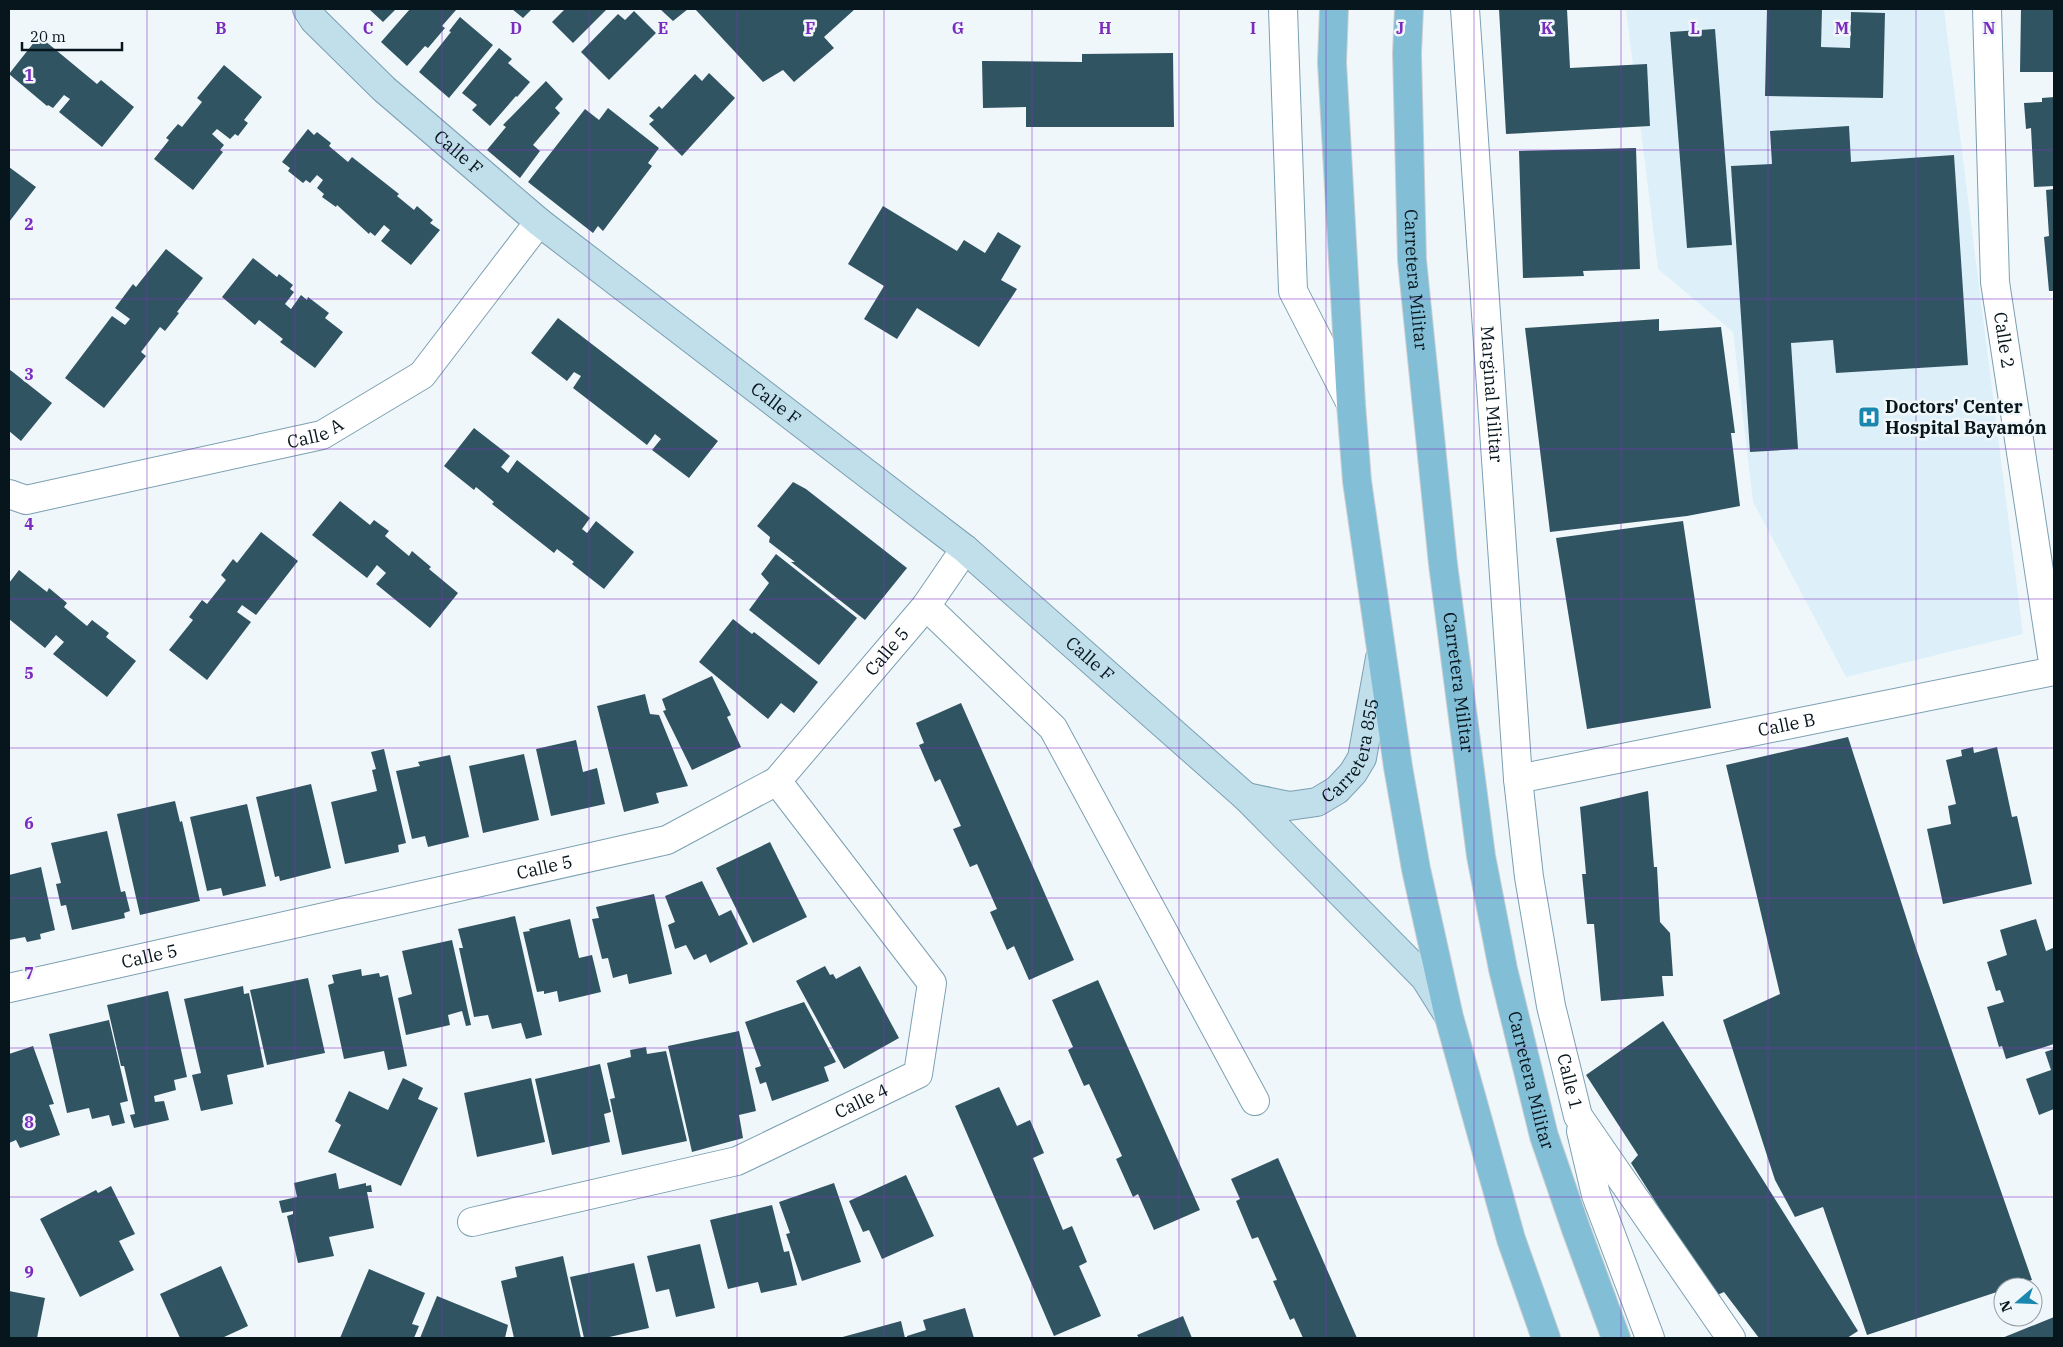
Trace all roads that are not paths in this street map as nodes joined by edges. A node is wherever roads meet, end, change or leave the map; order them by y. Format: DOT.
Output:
graph roads {
  1 [pos="307,9"];
  2 [pos="1283,9"];
  3 [pos="1334,9"];
  4 [pos="1409,9"];
  5 [pos="1465,9"];
  6 [pos="1987,9"];
  7 [pos="539,222"];
  8 [pos="1351,404"];
  9 [pos="9,494"];
  10 [pos="965,549"];
  11 [pos="926,606"];
  12 [pos="1381,652"];
  13 [pos="2054,670"];
  14 [pos="1518,779"];
  15 [pos="777,781"];
  16 [pos="1246,797"];
  17 [pos="9,988"];
  18 [pos="1449,1017"];
  19 [pos="1256,1101"];
  20 [pos="1578,1116"];
  21 [pos="472,1222"];
  22 [pos="1546,1338"];
  23 [pos="1616,1338"];
  24 [pos="1650,1338"];
  25 [pos="1731,1338"];
  1 -- 7 [label="street, Calle F"];
  2 -- 8 [label="street"];
  3 -- 8 [label="main road"];
  4 -- 23 [label="main road, Carretera Militar"];
  5 -- 14 [label="street, Marginal Militar"];
  6 -- 13 [label="street, Calle 2"];
  7 -- 9 [label="street, Calle A"];
  7 -- 10 [label="street, Calle F"];
  8 -- 12 [label="main road"];
  10 -- 11 [label="street, Calle 5"];
  10 -- 16 [label="street, Calle F"];
  11 -- 15 [label="street, Calle 5"];
  11 -- 19 [label="street"];
  12 -- 16 [label="street, Carretera 855"];
  12 -- 18 [label="main road"];
  13 -- 14 [label="street, Calle B"];
  14 -- 20 [label="street, Calle 1"];
  15 -- 17 [label="street, Calle 5"];
  15 -- 21 [label="street, Calle 4"];
  16 -- 18 [label="street, Calle F"];
  18 -- 22 [label="main road"];
  20 -- 24 [label="street"];
  20 -- 25 [label="street, Calle 1"];
}
